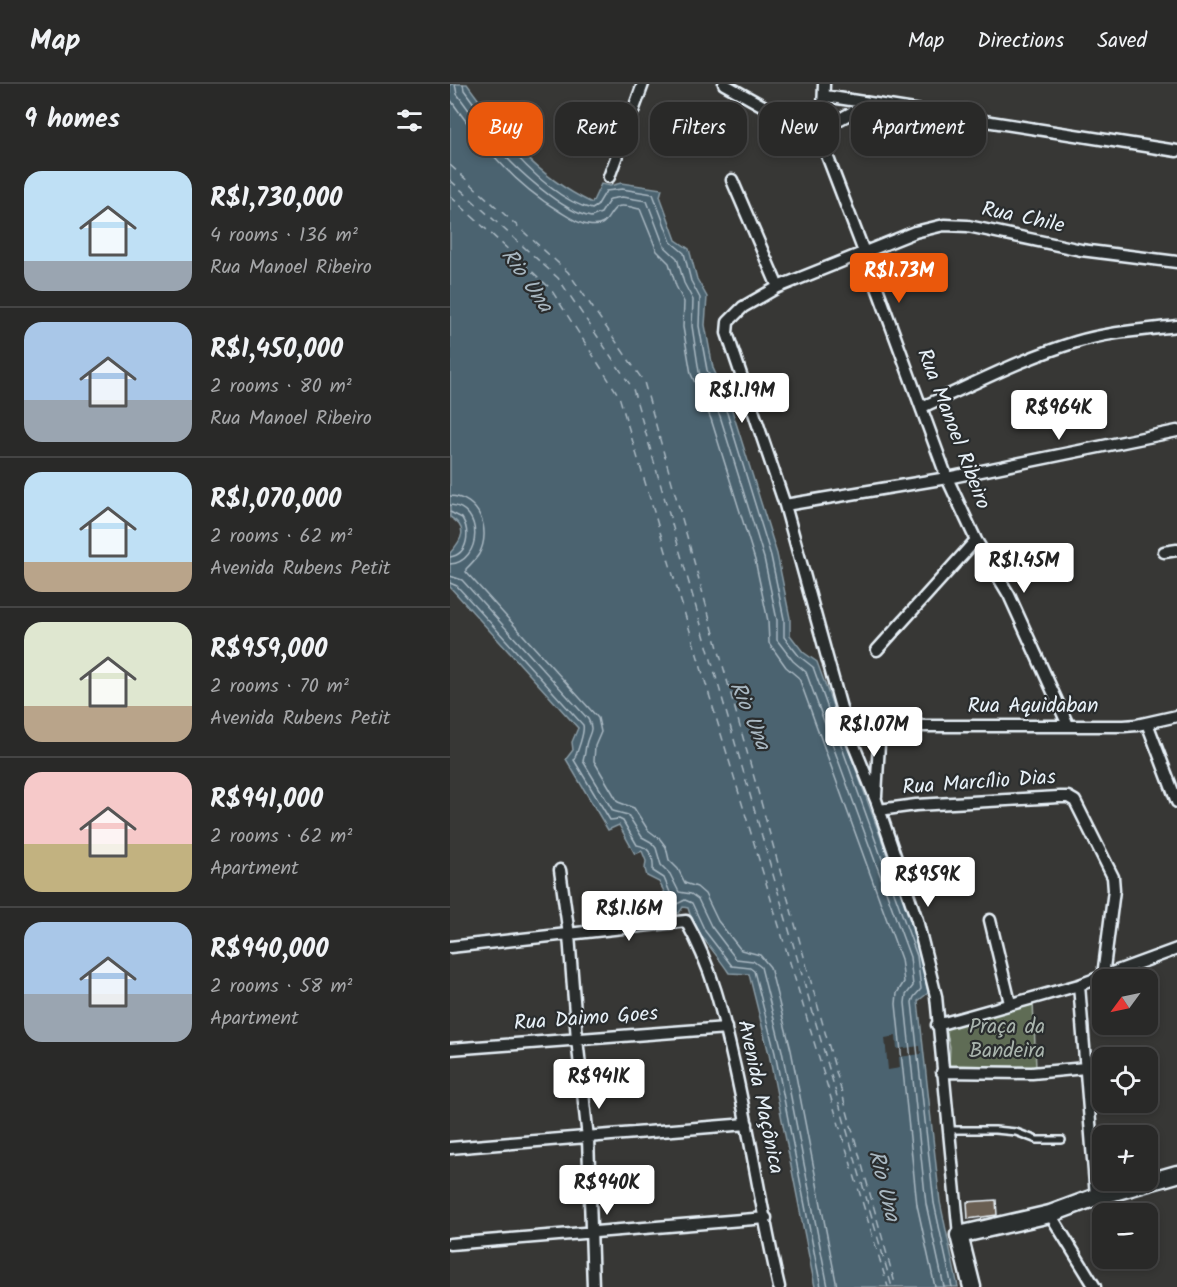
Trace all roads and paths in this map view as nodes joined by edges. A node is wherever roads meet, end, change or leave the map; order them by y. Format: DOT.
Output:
graph roads {
  1 [pos="643,84"];
  2 [pos="724,84"];
  3 [pos="824,84"];
  4 [pos="825,96"];
  5 [pos="759,102"];
  6 [pos="825,102"];
  7 [pos="863,102"];
  8 [pos="986,121"];
  9 [pos="1177,151"];
  10 [pos="828,156"];
  11 [pos="609,177"];
  12 [pos="732,180"];
  13 [pos="864,252"];
  14 [pos="1177,262"];
  15 [pos="778,287"];
  16 [pos="1177,326"];
  17 [pos="922,407"];
  18 [pos="1177,431"];
  19 [pos="947,478"];
  20 [pos="785,505"];
  21 [pos="976,540"];
  22 [pos="1177,550"];
  23 [pos="1164,552"];
  24 [pos="877,650"];
  25 [pos="1177,716"];
  26 [pos="1147,723"];
  27 [pos="1068,725"];
  28 [pos="846,726"];
  29 [pos="880,726"];
  30 [pos="1177,802"];
  31 [pos="877,805"];
  32 [pos="560,870"];
  33 [pos="990,920"];
  34 [pos="569,935"];
  35 [pos="450,947"];
  36 [pos="1177,950"];
  37 [pos="1104,969"];
  38 [pos="1123,969"];
  39 [pos="1092,980"];
  40 [pos="1079,985"];
  41 [pos="1010,1004"];
  42 [pos="937,1025"];
  43 [pos="726,1028"];
  44 [pos="577,1039"];
  45 [pos="450,1049"];
  46 [pos="1085,1068"];
  47 [pos="942,1072"];
  48 [pos="747,1124"];
  49 [pos="947,1130"];
  50 [pos="588,1138"];
  51 [pos="1062,1140"];
  52 [pos="450,1148"];
  53 [pos="1177,1174"];
  54 [pos="1096,1197"];
  55 [pos="1050,1214"];
  56 [pos="766,1218"];
  57 [pos="592,1232"];
  58 [pos="959,1235"];
  59 [pos="450,1244"];
  60 [pos="593,1287"];
  61 [pos="779,1287"];
  62 [pos="972,1287"];
  63 [pos="1095,1287"];
  1 -- 11 [label="street"];
  2 -- 5 [label="street"];
  3 -- 4 [label="street"];
  4 -- 6 [label="street"];
  4 -- 7 [label="street"];
  8 -- 9 [label="street"];
  10 -- 13 [label="street, Rua Manoel Ribeiro"];
  12 -- 15 [label="street"];
  13 -- 14 [label="street, Rua Chile"];
  13 -- 15 [label="street, Rua Chile"];
  13 -- 17 [label="street, Rua Manoel Ribeiro"];
  15 -- 20 [label="street, Rua Chile"];
  16 -- 17 [label="street"];
  17 -- 19 [label="street, Rua Manoel Ribeiro"];
  18 -- 19 [label="street"];
  19 -- 20 [label="street"];
  19 -- 21 [label="street, Rua Manoel Ribeiro"];
  20 -- 28 [label="street"];
  21 -- 24 [label="street"];
  21 -- 27 [label="street, Rua Manoel Ribeiro"];
  22 -- 23 [label="street"];
  25 -- 26 [label="street, Rua Aquidaban"];
  26 -- 27 [label="street, Rua Aquidaban"];
  26 -- 30 [label="street"];
  27 -- 29 [label="street, Rua Aquidaban"];
  28 -- 29 [label="street, Rua Aquidaban"];
  28 -- 31 [label="street"];
  29 -- 31 [label="street"];
  31 -- 37 [label="street, Rua Marcílio Dias"];
  31 -- 42 [label="street"];
  32 -- 34 [label="street"];
  33 -- 41 [label="street"];
  34 -- 35 [label="street"];
  34 -- 43 [label="street, Avenida Maçônica"];
  34 -- 44 [label="street"];
  36 -- 38 [label="street"];
  39 -- 40 [label="street"];
  40 -- 41 [label="street"];
  40 -- 46 [label="street"];
  41 -- 42 [label="street"];
  42 -- 47 [label="street"];
  43 -- 44 [label="street, Rua Daimo Goes"];
  43 -- 48 [label="street, Avenida Maçônica"];
  44 -- 45 [label="street, Rua Daimo Goes"];
  44 -- 50 [label="street"];
  46 -- 47 [label="street"];
  46 -- 54 [label="street"];
  47 -- 49 [label="street"];
  48 -- 50 [label="street"];
  48 -- 56 [label="street, Avenida Maçônica"];
  49 -- 51 [label="lane"];
  49 -- 58 [label="street"];
  50 -- 52 [label="street"];
  50 -- 57 [label="street"];
  53 -- 54 [label="main road"];
  54 -- 55 [label="main road"];
  55 -- 58 [label="main road"];
  55 -- 63 [label="street"];
  56 -- 57 [label="street"];
  56 -- 61 [label="street, Avenida Maçônica"];
  57 -- 59 [label="street"];
  57 -- 60 [label="street"];
  58 -- 62 [label="main road"];
}
